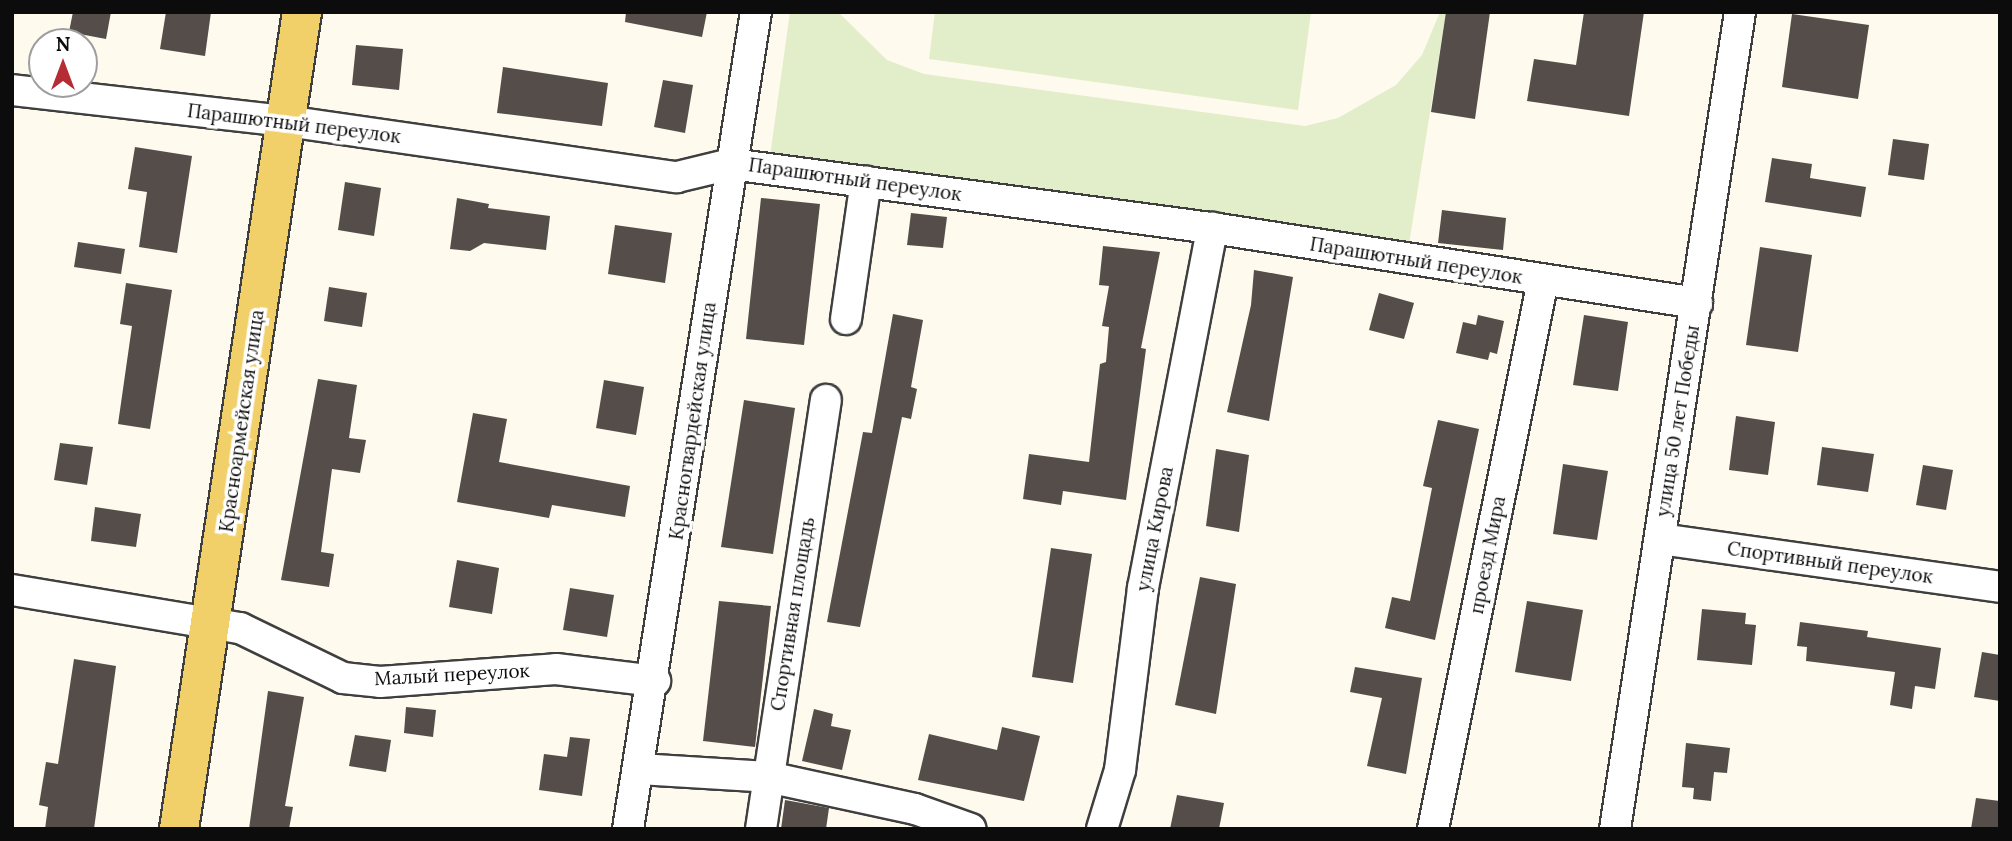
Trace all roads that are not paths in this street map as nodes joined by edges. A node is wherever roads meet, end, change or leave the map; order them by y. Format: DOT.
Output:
graph roads {
  1 [pos="302,12"];
  2 [pos="756,12"];
  3 [pos="1740,12"];
  4 [pos="12,90"];
  5 [pos="286,121"];
  6 [pos="730,164"];
  7 [pos="866,181"];
  8 [pos="1212,229"];
  9 [pos="1543,281"];
  10 [pos="1697,303"];
  11 [pos="846,319"];
  12 [pos="826,400"];
  13 [pos="1660,539"];
  14 [pos="2000,587"];
  15 [pos="12,590"];
  16 [pos="212,622"];
  17 [pos="655,681"];
  18 [pos="639,769"];
  19 [pos="768,777"];
  20 [pos="178,829"];
  21 [pos="628,829"];
  22 [pos="761,829"];
  23 [pos="971,829"];
  24 [pos="1102,829"];
  25 [pos="1433,829"];
  26 [pos="1615,829"];
  1 -- 5 [label="main road, Красноармейская улица"];
  2 -- 6 [label="street, Красногвардейская улица"];
  3 -- 10 [label="street, улица 50 лет Победы"];
  4 -- 5 [label="street, Парашютный переулок"];
  5 -- 6 [label="street, Парашютный переулок"];
  5 -- 16 [label="main road, Красноармейская улица"];
  6 -- 7 [label="street, Парашютный переулок"];
  6 -- 17 [label="street, Красногвардейская улица"];
  7 -- 8 [label="street, Парашютный переулок"];
  7 -- 11 [label="street"];
  8 -- 9 [label="street, Парашютный переулок"];
  8 -- 24 [label="street, улица Кирова"];
  9 -- 10 [label="street, Парашютный переулок"];
  9 -- 25 [label="street, проезд Мира"];
  10 -- 13 [label="street, улица 50 лет Победы"];
  12 -- 19 [label="street, Спортивная площадь"];
  13 -- 14 [label="street, Спортивный переулок"];
  13 -- 26 [label="street, улица 50 лет Победы"];
  15 -- 16 [label="street, Малый переулок"];
  16 -- 17 [label="street, Малый переулок"];
  16 -- 20 [label="main road, Красноармейская улица"];
  17 -- 18 [label="street, Красногвардейская улица"];
  18 -- 19 [label="street"];
  18 -- 21 [label="street, Красногвардейская улица"];
  19 -- 22 [label="street, Спортивная площадь"];
  19 -- 23 [label="street"];
}
